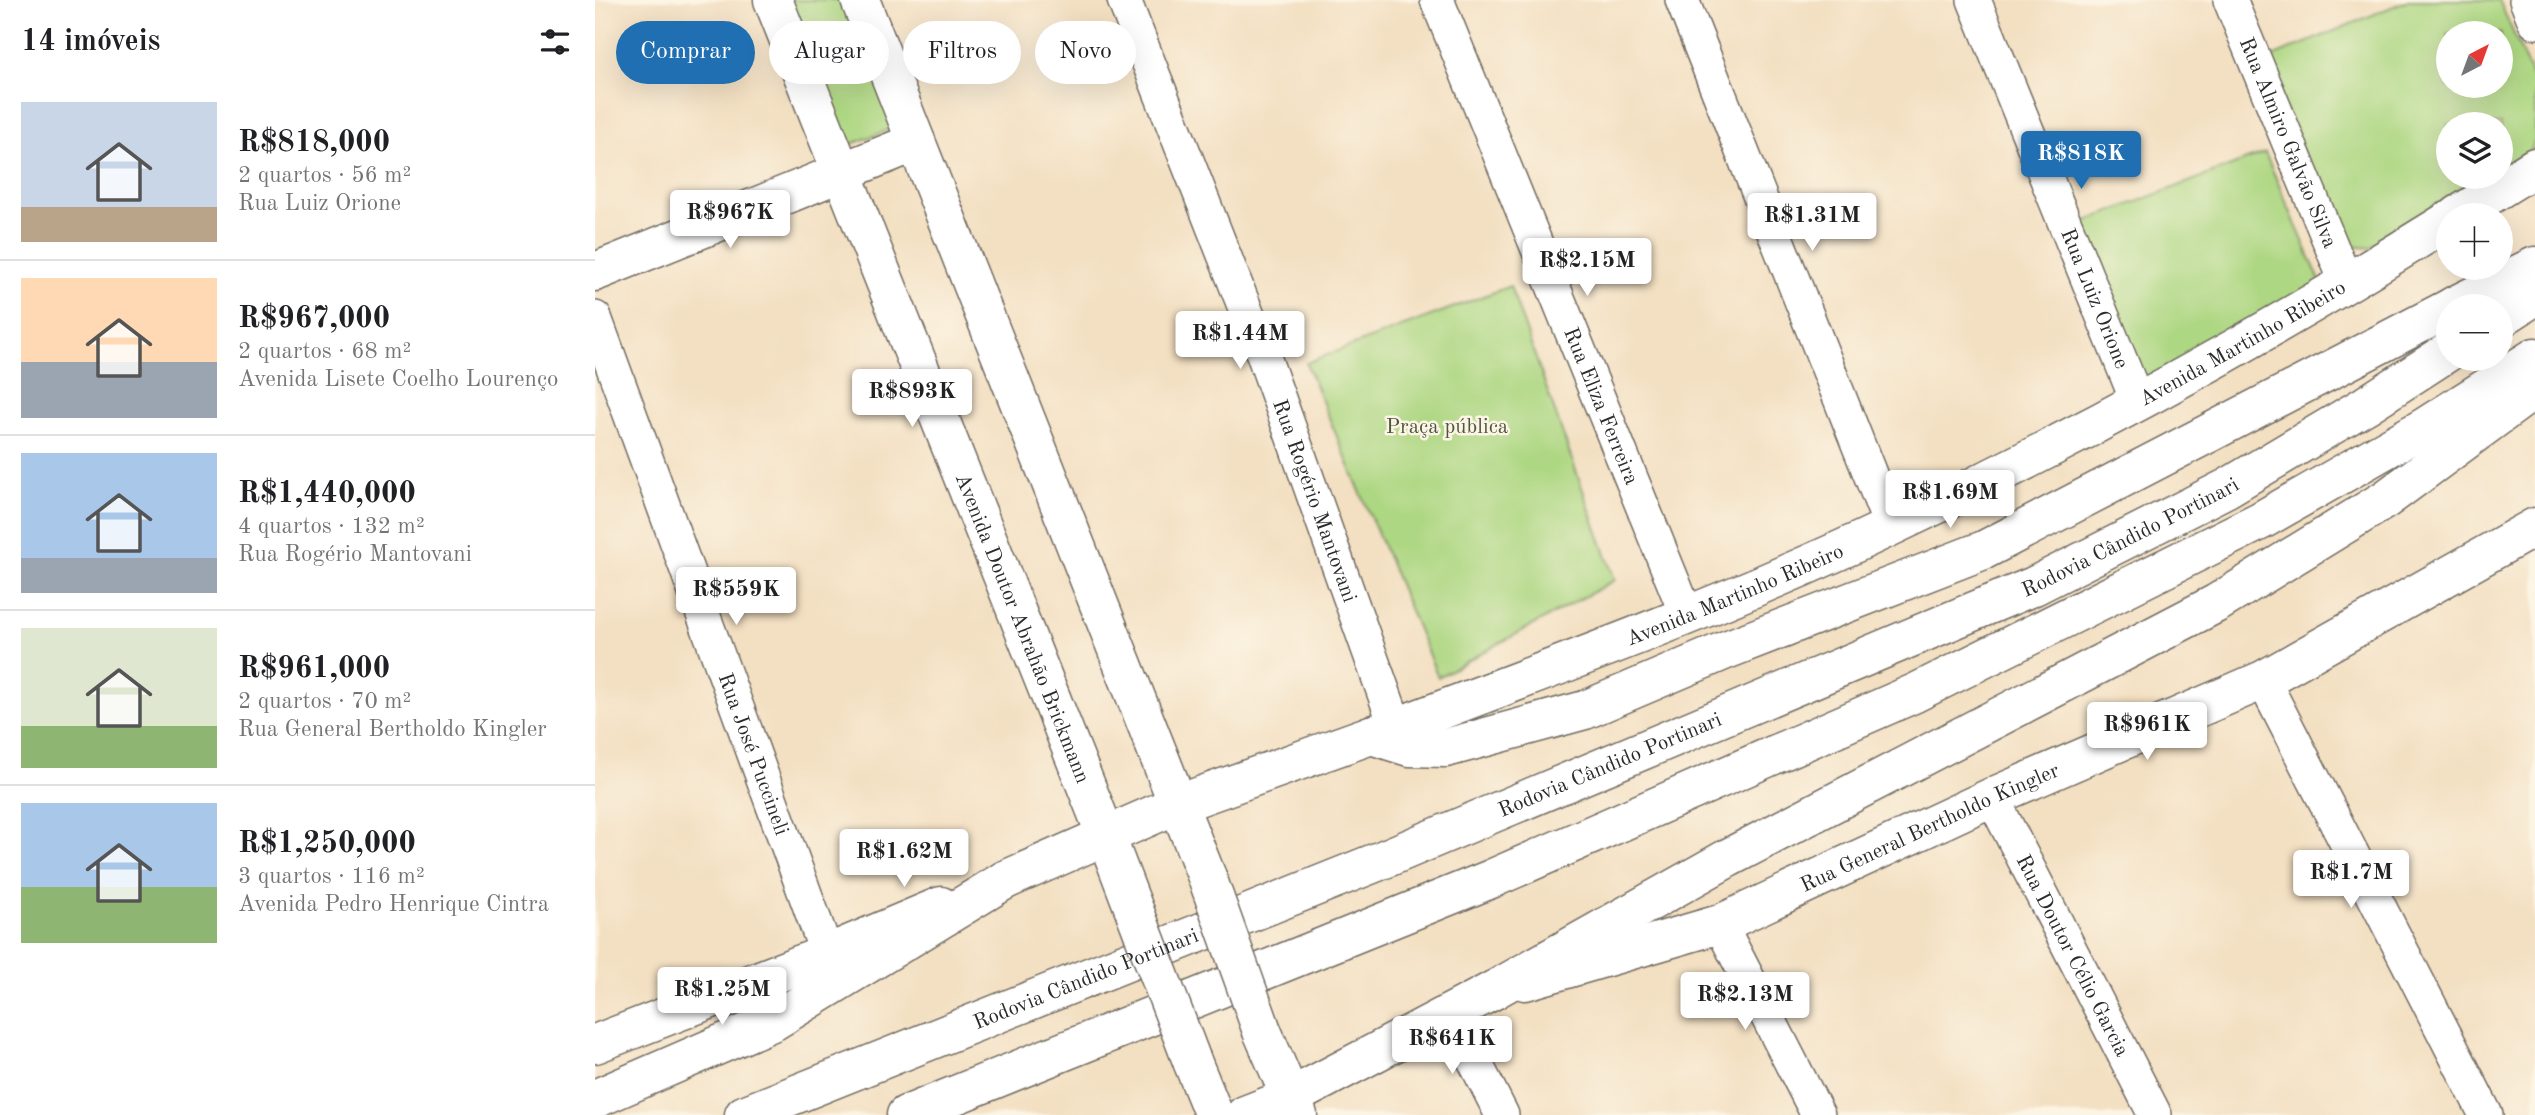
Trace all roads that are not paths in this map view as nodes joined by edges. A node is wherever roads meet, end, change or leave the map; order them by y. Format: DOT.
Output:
graph roads {
  1 [pos="773,0"];
  2 [pos="860,0"];
  3 [pos="1124,0"];
  4 [pos="1437,0"];
  5 [pos="1682,0"];
  6 [pos="1974,0"];
  7 [pos="2229,0"];
  8 [pos="2526,0"];
  9 [pos="2535,22"];
  10 [pos="916,142"];
  11 [pos="2535,167"];
  12 [pos="842,172"];
  13 [pos="2477,203"];
  14 [pos="2436,228"];
  15 [pos="2535,267"];
  16 [pos="595,272"];
  17 [pos="2347,284"];
  18 [pos="2478,294"];
  19 [pos="2535,296"];
  20 [pos="2513,310"];
  21 [pos="2436,315"];
  22 [pos="595,318"];
  23 [pos="2535,357"];
  24 [pos="2436,360"];
  25 [pos="2535,389"];
  26 [pos="2138,403"];
  27 [pos="1891,527"];
  28 [pos="2534,531"];
  29 [pos="1687,616"];
  30 [pos="2263,680"];
  31 [pos="1384,731"];
  32 [pos="1992,797"];
  33 [pos="1178,804"];
  34 [pos="1106,836"];
  35 [pos="1720,924"];
  36 [pos="828,971"];
  37 [pos="1494,990"];
  38 [pos="1450,1013"];
  39 [pos="595,1044"];
  40 [pos="595,1099"];
  41 [pos="1295,1106"];
  42 [pos="744,1115"];
  43 [pos="906,1115"];
  44 [pos="1214,1115"];
  45 [pos="1245,1115"];
  46 [pos="1502,1115"];
  47 [pos="1818,1115"];
  48 [pos="2155,1115"];
  49 [pos="2486,1115"];
  1 -- 12 [label="main road, Avenida Doutor Abrahão Brickmann"];
  2 -- 10 [label="main road"];
  3 -- 31 [label="street, Rua Rogério Mantovani"];
  4 -- 29 [label="street, Rua Eliza Ferreira"];
  5 -- 27 [label="street"];
  6 -- 26 [label="street, Rua Luiz Orione"];
  7 -- 17 [label="street, Rua Almiro Galvão Silva"];
  8 -- 9 [label="street"];
  10 -- 12 [label="main road"];
  10 -- 33 [label="main road"];
  11 -- 13 [label="main road"];
  12 -- 16 [label="main road"];
  12 -- 34 [label="main road, Avenida Doutor Abrahão Brickmann"];
  14 -- 17 [label="main road, Avenida Martinho Ribeiro"];
  15 -- 18 [label="main road"];
  17 -- 26 [label="main road, Avenida Martinho Ribeiro"];
  19 -- 20 [label="main road"];
  21 -- 31 [label="main road"];
  22 -- 36 [label="street, Rua José Puccineli"];
  23 -- 43 [label="main road, Rodovia Cândido Portinari"];
  24 -- 42 [label="main road, Rodovia Cândido Portinari"];
  25 -- 37 [label="main road"];
  26 -- 27 [label="main road, Avenida Martinho Ribeiro"];
  27 -- 29 [label="main road, Avenida Martinho Ribeiro"];
  28 -- 30 [label="main road, Rua General Bertholdo Kingler"];
  29 -- 31 [label="main road, Avenida Martinho Ribeiro"];
  30 -- 32 [label="main road, Rua General Bertholdo Kingler"];
  30 -- 49 [label="street"];
  31 -- 33 [label="main road, Avenida Martinho Ribeiro"];
  32 -- 35 [label="main road, Rua General Bertholdo Kingler"];
  32 -- 48 [label="street, Rua Doutor Célio Garcia"];
  33 -- 34 [label="main road, Avenida Martinho Ribeiro"];
  33 -- 41 [label="main road, bridge"];
  34 -- 36 [label="main road, Avenida Martinho Ribeiro"];
  34 -- 44 [label="main road, Avenida Doutor Abrahão Brickmann, bridge"];
  35 -- 37 [label="main road, Rua General Bertholdo Kingler"];
  35 -- 47 [label="street"];
  36 -- 39 [label="main road"];
  36 -- 40 [label="main road"];
  37 -- 38 [label="main road"];
  38 -- 41 [label="main road"];
  38 -- 46 [label="street"];
  41 -- 45 [label="main road"];
}
